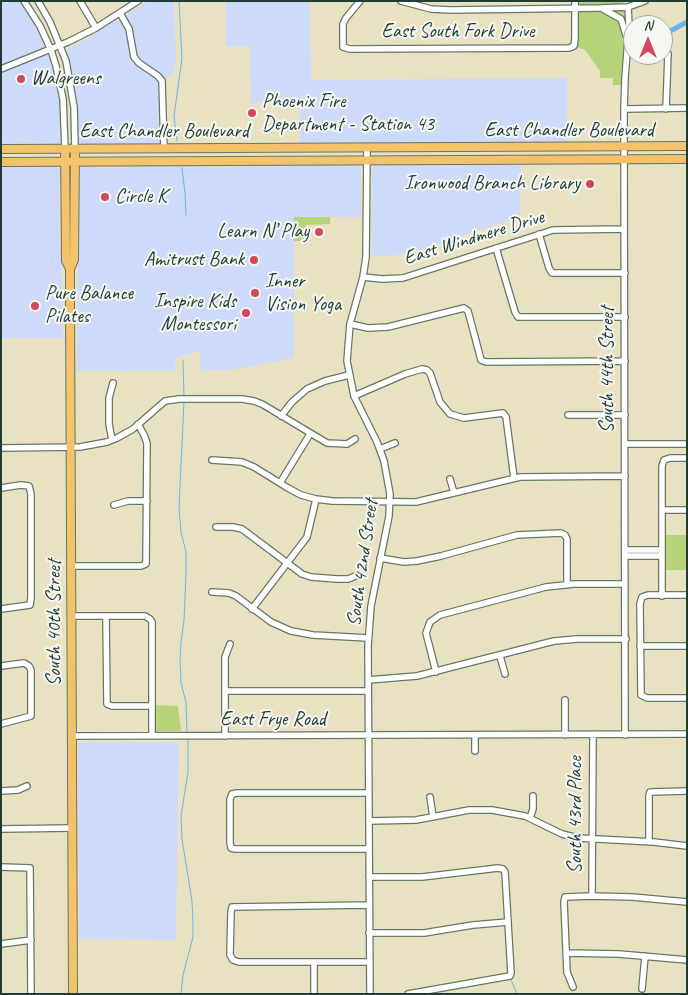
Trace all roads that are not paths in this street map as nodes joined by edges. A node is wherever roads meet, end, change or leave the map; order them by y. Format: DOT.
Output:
graph roads {
  1 [pos="24,1"];
  2 [pos="38,1"];
  3 [pos="80,1"];
  4 [pos="138,1"];
  5 [pos="360,1"];
  6 [pos="401,1"];
  7 [pos="575,1"];
  8 [pos="645,1"];
  9 [pos="628,6"];
  10 [pos="575,8"];
  11 [pos="600,8"];
  12 [pos="120,13"];
  13 [pos="628,15"];
  14 [pos="623,26"];
  15 [pos="96,28"];
  16 [pos="56,48"];
  17 [pos="627,65"];
  18 [pos="668,65"];
  19 [pos="1,70"];
  20 [pos="687,108"];
  21 [pos="624,109"];
  22 [pos="666,109"];
  23 [pos="624,146"];
  24 [pos="687,146"];
  25 [pos="495,147"];
  26 [pos="240,148"];
  27 [pos="366,148"];
  28 [pos="1,149"];
  29 [pos="65,149"];
  30 [pos="75,149"];
  31 [pos="164,149"];
  32 [pos="194,149"];
  33 [pos="687,159"];
  34 [pos="491,160"];
  35 [pos="625,160"];
  36 [pos="194,161"];
  37 [pos="240,161"];
  38 [pos="366,161"];
  39 [pos="1,162"];
  40 [pos="65,162"];
  41 [pos="75,162"];
  42 [pos="624,229"];
  43 [pos="539,234"];
  44 [pos="496,248"];
  45 [pos="70,269"];
  46 [pos="624,273"];
  47 [pos="363,277"];
  48 [pos="625,317"];
  49 [pos="350,324"];
  50 [pos="625,361"];
  51 [pos="349,375"];
  52 [pos="113,383"];
  53 [pos="296,388"];
  54 [pos="301,394"];
  55 [pos="354,396"];
  56 [pos="568,415"];
  57 [pos="625,415"];
  58 [pos="281,416"];
  59 [pos="138,424"];
  60 [pos="310,434"];
  61 [pos="355,439"];
  62 [pos="112,440"];
  63 [pos="395,443"];
  64 [pos="625,444"];
  65 [pos="687,444"];
  66 [pos="71,446"];
  67 [pos="1,448"];
  68 [pos="380,449"];
  69 [pos="687,458"];
  70 [pos="212,460"];
  71 [pos="625,476"];
  72 [pos="514,478"];
  73 [pos="450,479"];
  74 [pos="280,483"];
  75 [pos="1,488"];
  76 [pos="454,493"];
  77 [pos="316,499"];
  78 [pos="147,501"];
  79 [pos="390,502"];
  80 [pos="114,505"];
  81 [pos="662,510"];
  82 [pos="687,510"];
  83 [pos="216,527"];
  84 [pos="625,553"];
  85 [pos="662,553"];
  86 [pos="380,558"];
  87 [pos="287,564"];
  88 [pos="71,566"];
  89 [pos="358,576"];
  90 [pos="567,584"];
  91 [pos="626,584"];
  92 [pos="212,592"];
  93 [pos="687,595"];
  94 [pos="662,596"];
  95 [pos="1,609"];
  96 [pos="252,609"];
  97 [pos="71,616"];
  98 [pos="106,617"];
  99 [pos="368,638"];
  100 [pos="626,639"];
  101 [pos="230,644"];
  102 [pos="640,646"];
  103 [pos="687,646"];
  104 [pos="500,656"];
  105 [pos="1,666"];
  106 [pos="436,672"];
  107 [pos="505,674"];
  108 [pos="368,680"];
  109 [pos="225,691"];
  110 [pos="368,691"];
  111 [pos="687,698"];
  112 [pos="565,700"];
  113 [pos="152,706"];
  114 [pos="1,724"];
  115 [pos="625,734"];
  116 [pos="687,734"];
  117 [pos="475,735"];
  118 [pos="565,735"];
  119 [pos="592,735"];
  120 [pos="72,736"];
  121 [pos="152,736"];
  122 [pos="225,736"];
  123 [pos="368,736"];
  124 [pos="475,751"];
  125 [pos="27,786"];
  126 [pos="687,790"];
  127 [pos="1,791"];
  128 [pos="369,793"];
  129 [pos="533,796"];
  130 [pos="430,797"];
  131 [pos="433,817"];
  132 [pos="530,818"];
  133 [pos="369,821"];
  134 [pos="72,828"];
  135 [pos="1,829"];
  136 [pos="556,830"];
  137 [pos="553,837"];
  138 [pos="593,839"];
  139 [pos="649,842"];
  140 [pos="687,846"];
  141 [pos="369,849"];
  142 [pos="1,867"];
  143 [pos="369,877"];
  144 [pos="592,896"];
  145 [pos="687,902"];
  146 [pos="369,905"];
  147 [pos="508,922"];
  148 [pos="369,933"];
  149 [pos="31,940"];
  150 [pos="1,944"];
  151 [pos="566,953"];
  152 [pos="645,956"];
  153 [pos="687,960"];
  154 [pos="314,962"];
  155 [pos="369,962"];
  156 [pos="573,986"];
  157 [pos="642,989"];
  158 [pos="31,994"];
  159 [pos="74,994"];
  160 [pos="314,994"];
  161 [pos="370,994"];
  162 [pos="408,994"];
  1 -- 16 [label="street"];
  2 -- 16 [label="street"];
  3 -- 15 [label="street"];
  4 -- 12 [label="street"];
  5 -- 10 [label="street, East South Fork Drive"];
  6 -- 10 [label="street"];
  7 -- 10 [label="street"];
  8 -- 9 [label="street"];
  9 -- 11 [label="street"];
  9 -- 13 [label="street, South 44th Street"];
  10 -- 11 [label="street"];
  11 -- 14 [label="street"];
  12 -- 15 [label="street"];
  12 -- 31 [label="street"];
  15 -- 16 [label="street"];
  16 -- 19 [label="street"];
  16 -- 29 [label="street"];
  16 -- 30 [label="street"];
  17 -- 21 [label="street, South 44th Street"];
  18 -- 22 [label="street"];
  20 -- 22 [label="street"];
  21 -- 22 [label="street"];
  21 -- 23 [label="street, South 44th Street"];
  23 -- 24 [label="main road, East Chandler Boulevard"];
  23 -- 25 [label="main road, East Chandler Boulevard"];
  23 -- 35 [label="street, South 44th Street"];
  25 -- 27 [label="main road, East Chandler Boulevard"];
  25 -- 34 [label="main road"];
  26 -- 27 [label="main road, East Chandler Boulevard"];
  26 -- 32 [label="main road, East Chandler Boulevard"];
  26 -- 37 [label="main road"];
  27 -- 38 [label="street, South 42nd Street"];
  28 -- 29 [label="main road, East Chandler Boulevard"];
  29 -- 30 [label="main road, East Chandler Boulevard"];
  29 -- 40 [label="main road, South 40th Street"];
  30 -- 31 [label="main road, East Chandler Boulevard"];
  30 -- 41 [label="main road, South 40th Street"];
  31 -- 32 [label="main road, East Chandler Boulevard"];
  32 -- 36 [label="main road"];
  33 -- 35 [label="main road, East Chandler Boulevard"];
  34 -- 35 [label="main road, East Chandler Boulevard"];
  34 -- 38 [label="main road, East Chandler Boulevard"];
  35 -- 42 [label="street, South 44th Street"];
  36 -- 37 [label="main road, East Chandler Boulevard"];
  36 -- 41 [label="main road, East Chandler Boulevard"];
  37 -- 38 [label="main road, East Chandler Boulevard"];
  38 -- 47 [label="street, South 42nd Street"];
  39 -- 40 [label="main road, East Chandler Boulevard"];
  40 -- 41 [label="main road, East Chandler Boulevard"];
  40 -- 45 [label="main road, South 40th Street"];
  41 -- 45 [label="main road, South 40th Street"];
  42 -- 43 [label="street, East Windmere Drive"];
  42 -- 46 [label="street, South 44th Street"];
  43 -- 44 [label="street, East Windmere Drive"];
  43 -- 46 [label="street"];
  44 -- 47 [label="street, East Windmere Drive"];
  44 -- 48 [label="street"];
  45 -- 66 [label="main road, South 40th Street"];
  46 -- 48 [label="street, South 44th Street"];
  47 -- 49 [label="street, South 42nd Street"];
  48 -- 50 [label="street, South 44th Street"];
  49 -- 50 [label="street"];
  49 -- 51 [label="street, South 42nd Street"];
  50 -- 57 [label="street, South 44th Street"];
  51 -- 54 [label="street"];
  51 -- 55 [label="street, South 42nd Street"];
  52 -- 62 [label="street"];
  53 -- 54 [label="street"];
  54 -- 58 [label="street"];
  55 -- 68 [label="street, South 42nd Street"];
  55 -- 72 [label="street"];
  56 -- 57 [label="street"];
  57 -- 64 [label="street, South 44th Street"];
  58 -- 59 [label="street"];
  58 -- 60 [label="street"];
  59 -- 62 [label="street"];
  59 -- 78 [label="street"];
  60 -- 61 [label="street"];
  60 -- 74 [label="street"];
  62 -- 66 [label="street"];
  63 -- 68 [label="street"];
  64 -- 65 [label="street"];
  64 -- 71 [label="street, South 44th Street"];
  66 -- 67 [label="street"];
  66 -- 88 [label="main road, South 40th Street"];
  68 -- 79 [label="street, South 42nd Street"];
  69 -- 81 [label="street"];
  70 -- 74 [label="street"];
  71 -- 72 [label="street"];
  71 -- 84 [label="street, South 44th Street"];
  72 -- 76 [label="street"];
  73 -- 76 [label="street"];
  74 -- 77 [label="street"];
  75 -- 95 [label="street"];
  76 -- 79 [label="street"];
  77 -- 79 [label="street"];
  77 -- 87 [label="street"];
  78 -- 80 [label="street"];
  78 -- 88 [label="street"];
  79 -- 86 [label="street, South 42nd Street"];
  81 -- 82 [label="street"];
  81 -- 85 [label="street"];
  83 -- 87 [label="street"];
  84 -- 85 [label="street"];
  84 -- 91 [label="street, South 44th Street"];
  85 -- 94 [label="street"];
  86 -- 90 [label="street"];
  86 -- 99 [label="street, South 42nd Street"];
  87 -- 89 [label="street"];
  87 -- 96 [label="street"];
  88 -- 97 [label="main road, South 40th Street"];
  90 -- 91 [label="street"];
  90 -- 106 [label="street"];
  91 -- 100 [label="street, South 44th Street"];
  92 -- 96 [label="street"];
  93 -- 94 [label="street"];
  94 -- 102 [label="street"];
  96 -- 99 [label="street"];
  97 -- 98 [label="street"];
  97 -- 120 [label="main road, South 40th Street"];
  98 -- 113 [label="street"];
  98 -- 113 [label="street"];
  99 -- 108 [label="street, South 42nd Street"];
  100 -- 104 [label="street"];
  100 -- 115 [label="street, South 44th Street"];
  101 -- 109 [label="street"];
  102 -- 103 [label="street"];
  102 -- 111 [label="street"];
  104 -- 106 [label="street"];
  104 -- 107 [label="street"];
  105 -- 114 [label="street"];
  106 -- 108 [label="street"];
  108 -- 110 [label="street, South 42nd Street"];
  109 -- 110 [label="street"];
  109 -- 122 [label="street"];
  110 -- 123 [label="street, South 42nd Street"];
  112 -- 118 [label="street, South 43rd Place"];
  113 -- 121 [label="street"];
  115 -- 116 [label="street, East Frye Road"];
  115 -- 119 [label="street, East Frye Road"];
  117 -- 118 [label="street, East Frye Road"];
  117 -- 123 [label="street, East Frye Road"];
  117 -- 124 [label="street"];
  118 -- 119 [label="street, East Frye Road"];
  119 -- 138 [label="street, South 43rd Place"];
  120 -- 121 [label="street, East Frye Road"];
  120 -- 134 [label="main road, South 40th Street"];
  121 -- 122 [label="street, East Frye Road"];
  122 -- 123 [label="street, East Frye Road"];
  123 -- 128 [label="street, South 42nd Street"];
  125 -- 127 [label="street"];
  126 -- 139 [label="street"];
  128 -- 133 [label="street, South 42nd Street"];
  128 -- 141 [label="street"];
  129 -- 132 [label="street"];
  130 -- 131 [label="street"];
  131 -- 132 [label="street"];
  131 -- 133 [label="street"];
  132 -- 136 [label="street"];
  133 -- 141 [label="street, South 42nd Street"];
  134 -- 135 [label="street"];
  134 -- 159 [label="main road, South 40th Street"];
  136 -- 137 [label="street"];
  136 -- 138 [label="street"];
  138 -- 139 [label="street"];
  138 -- 144 [label="street, South 43rd Place"];
  139 -- 140 [label="street"];
  141 -- 143 [label="street, South 42nd Street"];
  142 -- 149 [label="street"];
  143 -- 146 [label="street, South 42nd Street"];
  143 -- 147 [label="street"];
  144 -- 145 [label="street"];
  144 -- 151 [label="street, South 43rd Place"];
  146 -- 148 [label="street, South 42nd Street"];
  146 -- 154 [label="street"];
  147 -- 148 [label="street"];
  147 -- 162 [label="street"];
  148 -- 155 [label="street, South 42nd Street"];
  149 -- 150 [label="street"];
  149 -- 158 [label="street"];
  151 -- 152 [label="street"];
  151 -- 156 [label="street, South 43rd Place"];
  152 -- 153 [label="street"];
  152 -- 157 [label="street"];
  154 -- 155 [label="street"];
  154 -- 160 [label="street"];
  155 -- 161 [label="street, South 42nd Street"];
}
